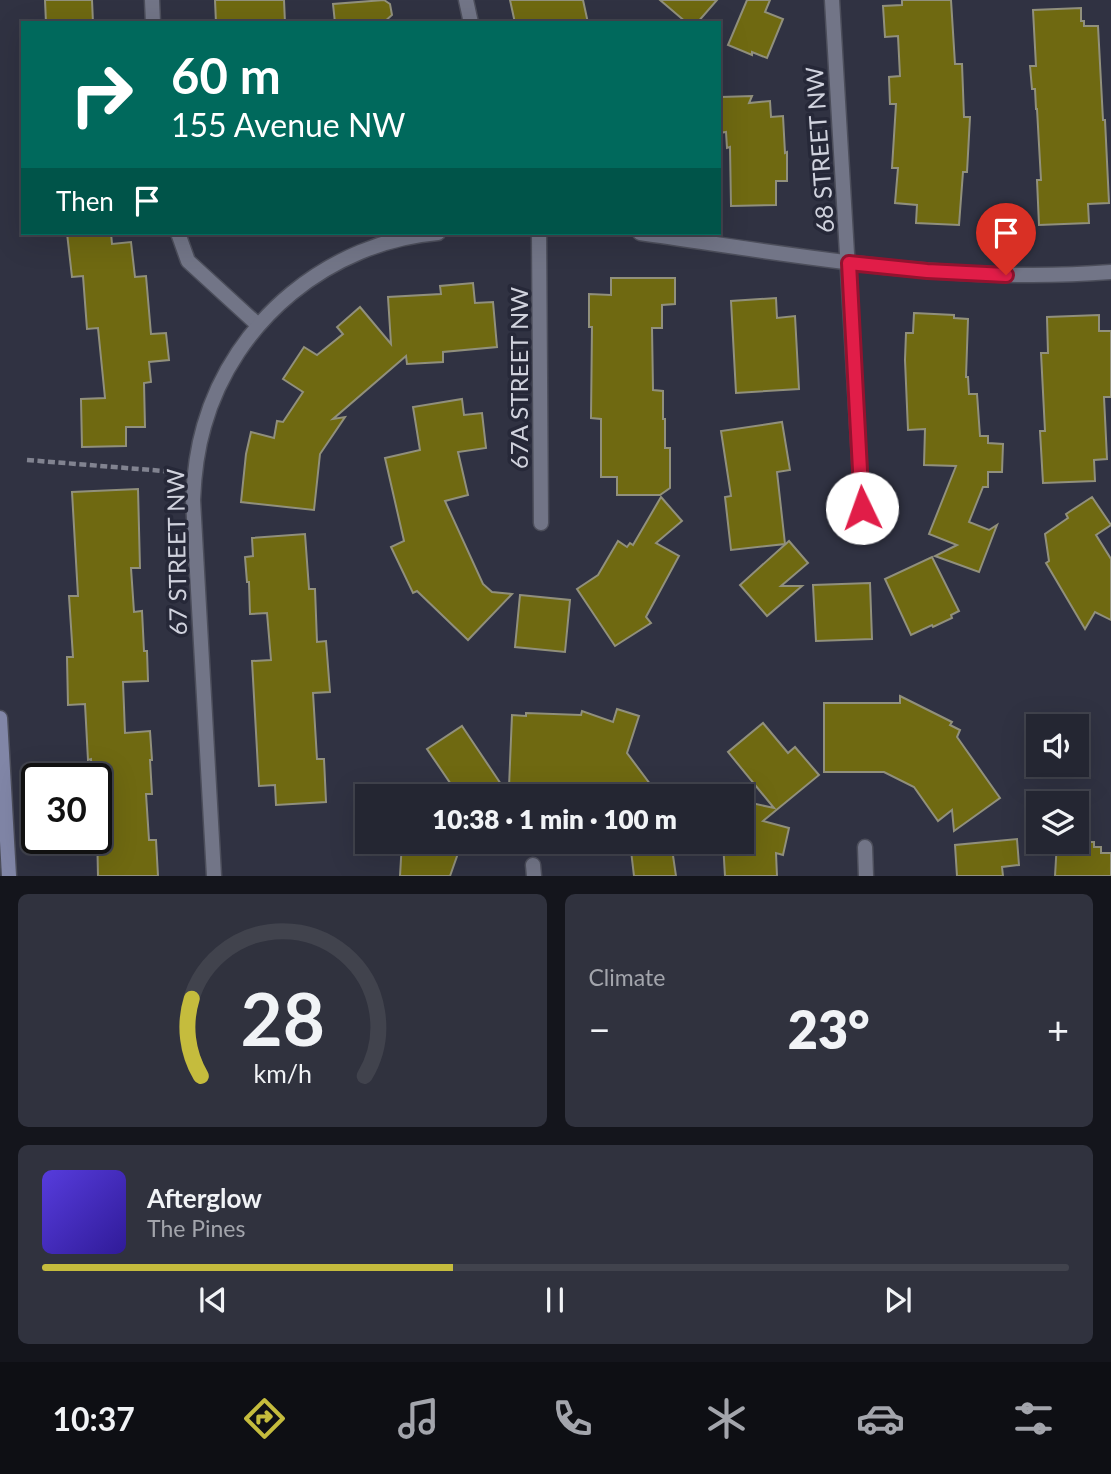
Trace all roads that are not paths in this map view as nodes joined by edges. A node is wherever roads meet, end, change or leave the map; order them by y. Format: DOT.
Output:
graph roads {
  1 [pos="152,0"];
  2 [pos="466,0"];
  3 [pos="832,0"];
  4 [pos="153,21"];
  5 [pos="471,21"];
  6 [pos="179,235"];
  7 [pos="413,235"];
  8 [pos="539,235"];
  9 [pos="654,235"];
  10 [pos="849,263"];
  11 [pos="1111,272"];
  12 [pos="258,325"];
  13 [pos="862,508"];
  14 [pos="541,523"];
  15 [pos="0,718"];
  16 [pos="865,847"];
  17 [pos="9,876"];
  18 [pos="214,876"];
  19 [pos="866,876"];
  1 -- 4 [label="street"];
  2 -- 5 [label="street"];
  3 -- 10 [label="street, 68 STREET NW"];
  6 -- 12 [label="street"];
  7 -- 12 [label="street, 67 STREET NW"];
  8 -- 14 [label="street, 67A STREET NW"];
  9 -- 10 [label="street"];
  10 -- 11 [label="street"];
  10 -- 13 [label="street, 68 STREET NW"];
  12 -- 18 [label="street, 67 STREET NW"];
  15 -- 17 [label="main road"];
  16 -- 19 [label="street"];
}
